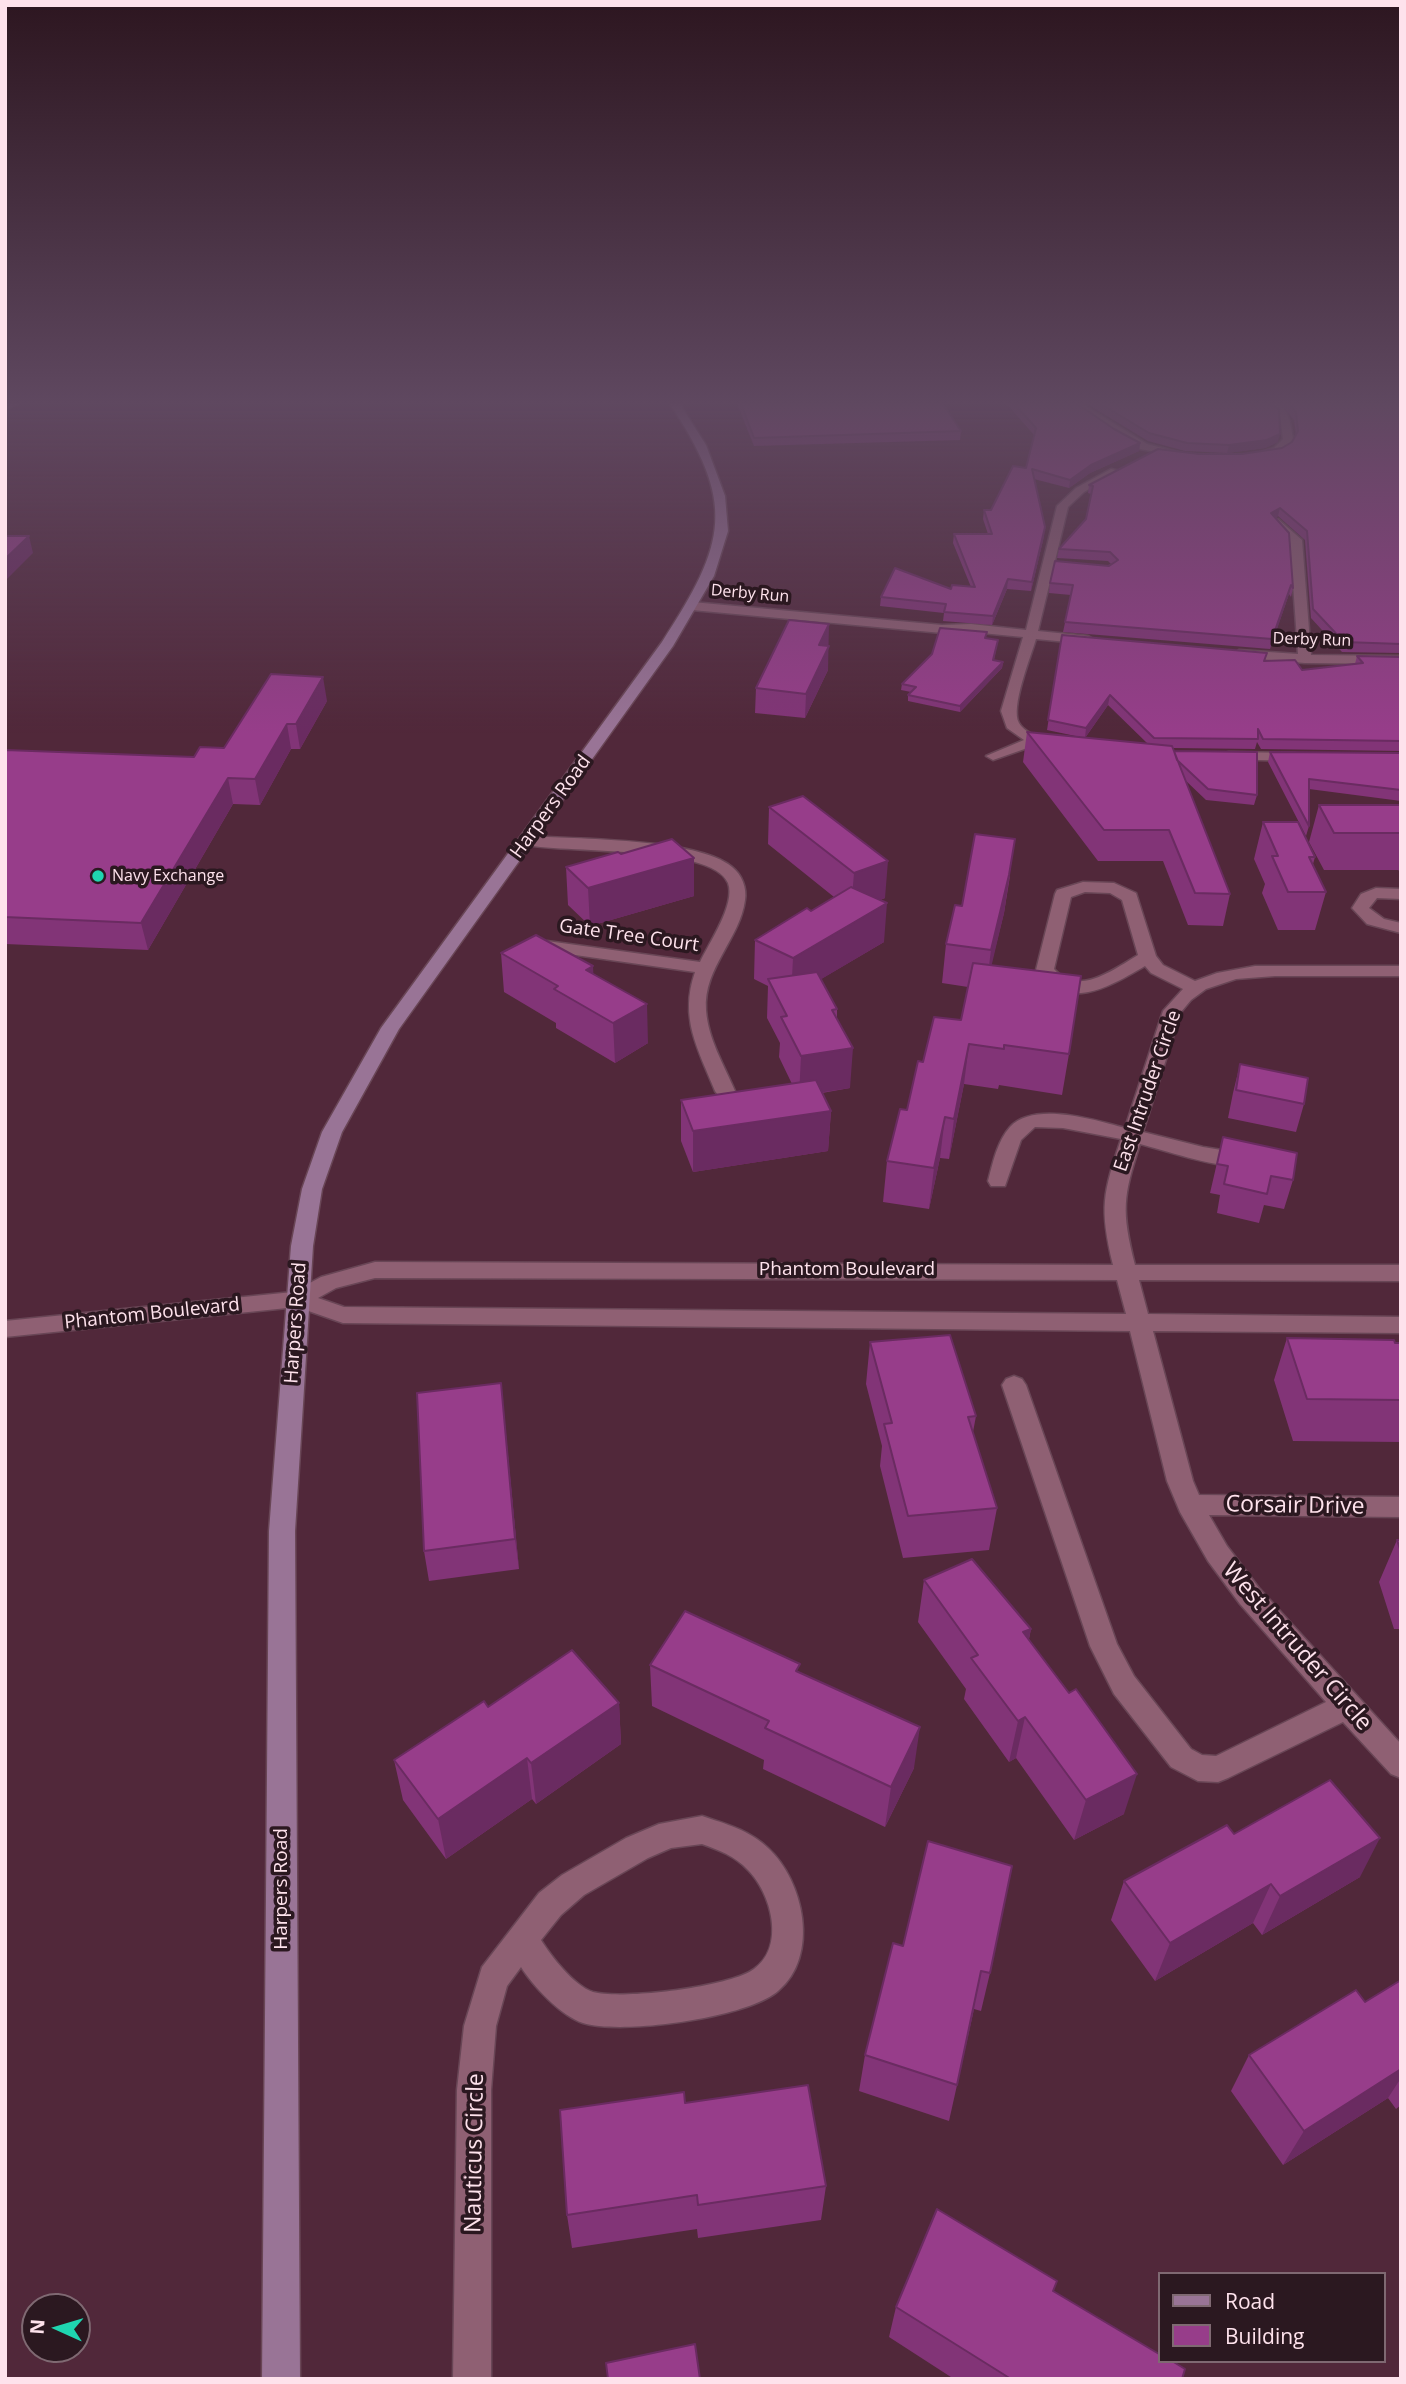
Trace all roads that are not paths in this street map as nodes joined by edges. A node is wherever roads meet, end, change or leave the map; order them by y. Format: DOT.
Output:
graph roads {
  1 [pos="721,512"];
  2 [pos="1063,512"];
  3 [pos="1278,522"];
  4 [pos="695,601"];
  5 [pos="1031,634"];
  6 [pos="1101,641"];
  7 [pos="1220,652"];
  8 [pos="1306,659"];
  9 [pos="1401,660"];
  10 [pos="1034,741"];
  11 [pos="1065,751"];
  12 [pos="993,756"];
  13 [pos="1217,756"];
  14 [pos="1309,757"];
  15 [pos="527,841"];
  16 [pos="1401,894"];
  17 [pos="1401,928"];
  18 [pos="547,946"];
  19 [pos="1147,957"];
  20 [pos="706,968"];
  21 [pos="1401,971"];
  22 [pos="1195,988"];
  23 [pos="725,1091"];
  24 [pos="1131,1137"];
  25 [pos="1258,1161"];
  26 [pos="998,1181"];
  27 [pos="1126,1271"];
  28 [pos="1401,1273"];
  29 [pos="298,1299"];
  30 [pos="1139,1323"];
  31 [pos="1401,1325"];
  32 [pos="5,1329"];
  33 [pos="1014,1385"];
  34 [pos="1189,1505"];
  35 [pos="1401,1507"];
  36 [pos="1347,1706"];
  37 [pos="1401,1765"];
  38 [pos="522,1939"];
  39 [pos="281,2379"];
  40 [pos="472,2379"];
  1 -- 4 [label="street, Harpers Road"];
  2 -- 5 [label="street"];
  3 -- 8 [label="street"];
  4 -- 5 [label="street, Derby Run"];
  4 -- 15 [label="street, Harpers Road"];
  5 -- 6 [label="street, Derby Run"];
  5 -- 10 [label="street"];
  7 -- 8 [label="street, Derby Run"];
  8 -- 9 [label="street, Derby Run"];
  10 -- 11 [label="street"];
  10 -- 12 [label="street"];
  13 -- 14 [label="street"];
  15 -- 20 [label="street, Gate Tree Court"];
  15 -- 29 [label="street, Harpers Road"];
  16 -- 17 [label="street"];
  18 -- 20 [label="street, Gate Tree Court"];
  19 -- 19 [label="street"];
  19 -- 22 [label="street"];
  20 -- 23 [label="street, Gate Tree Court"];
  21 -- 22 [label="street, East Intruder Circle"];
  22 -- 24 [label="street, East Intruder Circle"];
  24 -- 25 [label="street"];
  24 -- 26 [label="street"];
  24 -- 27 [label="street, East Intruder Circle"];
  27 -- 28 [label="street, Phantom Boulevard"];
  27 -- 29 [label="street, Phantom Boulevard"];
  27 -- 30 [label="street, East Intruder Circle"];
  29 -- 30 [label="street, Phantom Boulevard"];
  29 -- 32 [label="street, Phantom Boulevard"];
  29 -- 39 [label="street, Harpers Road"];
  30 -- 31 [label="street, Phantom Boulevard"];
  30 -- 34 [label="street, West Intruder Circle"];
  33 -- 36 [label="street"];
  34 -- 35 [label="street, Corsair Drive"];
  34 -- 36 [label="street, West Intruder Circle"];
  36 -- 37 [label="street, West Intruder Circle"];
  38 -- 38 [label="street, Nauticus Circle"];
  38 -- 40 [label="street, Nauticus Circle"];
}
